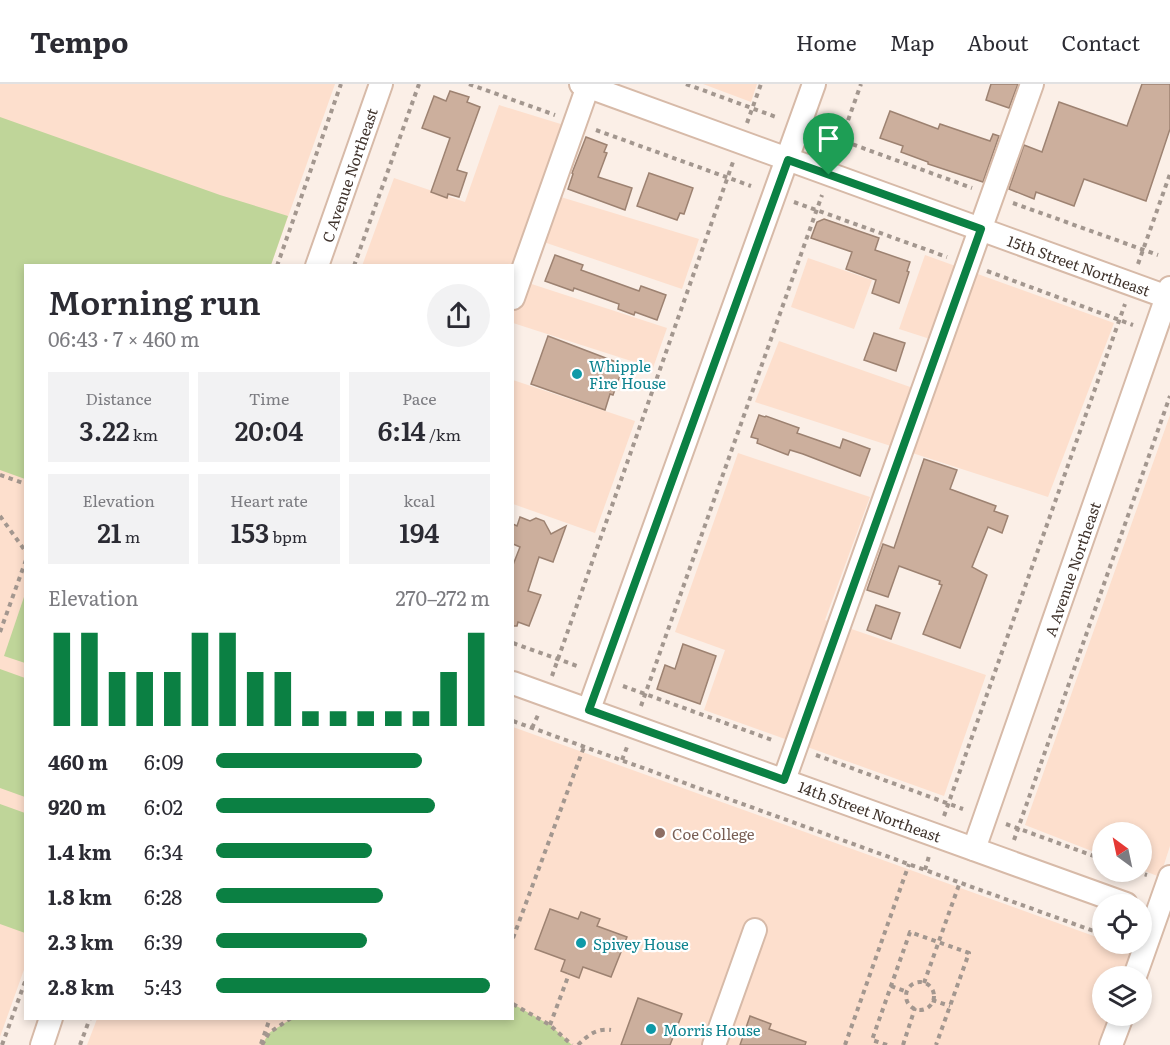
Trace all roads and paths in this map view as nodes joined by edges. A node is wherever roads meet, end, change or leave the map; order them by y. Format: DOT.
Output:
graph roads {
  1 [pos="341,84"];
  2 [pos="381,84"];
  3 [pos="418,84"];
  4 [pos="469,84"];
  5 [pos="686,84"];
  6 [pos="761,84"];
  7 [pos="814,84"];
  8 [pos="861,84"];
  9 [pos="1032,84"];
  10 [pos="585,85"];
  11 [pos="753,108"];
  12 [pos="776,117"];
  13 [pos="575,123"];
  14 [pos="746,128"];
  15 [pos="734,159"];
  16 [pos="834,159"];
  17 [pos="788,160"];
  18 [pos="1170,174"];
  19 [pos="728,178"];
  20 [pos="751,186"];
  21 [pos="823,191"];
  22 [pos="981,229"];
  23 [pos="278,264"];
  24 [pos="318,264"];
  25 [pos="355,264"];
  26 [pos="1136,270"];
  27 [pos="514,295"];
  28 [pos="1169,295"];
  29 [pos="1126,300"];
  30 [pos="1170,396"];
  31 [pos="0,475"];
  32 [pos="24,483"];
  33 [pos="0,516"];
  34 [pos="23,545"];
  35 [pos="24,566"];
  36 [pos="0,632"];
  37 [pos="514,643"];
  38 [pos="558,659"];
  39 [pos="583,668"];
  40 [pos="551,679"];
  41 [pos="514,682"];
  42 [pos="641,706"];
  43 [pos="540,709"];
  44 [pos="589,710"];
  45 [pos="514,721"];
  46 [pos="532,728"];
  47 [pos="627,746"];
  48 [pos="584,747"];
  49 [pos="622,760"];
  50 [pos="784,780"];
  51 [pos="944,816"];
  52 [pos="1005,824"];
  53 [pos="1018,828"];
  54 [pos="974,849"];
  55 [pos="1092,855"];
  56 [pos="930,856"];
  57 [pos="1006,861"];
  58 [pos="909,864"];
  59 [pos="924,870"];
  60 [pos="1170,877"];
  61 [pos="960,882"];
  62 [pos="1098,894"];
  63 [pos="1156,916"];
  64 [pos="755,930"];
  65 [pos="1092,930"];
  66 [pos="514,935"];
  67 [pos="939,942"];
  68 [pos="1138,966"];
  69 [pos="569,974"];
  70 [pos="924,983"];
  71 [pos="24,984"];
  72 [pos="891,986"];
  73 [pos="907,992"];
  74 [pos="932,1000"];
  75 [pos="514,1005"];
  76 [pos="950,1006"];
  77 [pos="915,1008"];
  78 [pos="50,1020"];
  79 [pos="89,1020"];
  80 [pos="269,1020"];
  81 [pos="288,1020"];
  82 [pos="550,1025"];
  83 [pos="1118,1026"];
  84 [pos="611,1030"];
  85 [pos="2,1045"];
  86 [pos="42,1045"];
  87 [pos="80,1045"];
  88 [pos="261,1045"];
  89 [pos="572,1045"];
  90 [pos="578,1045"];
  91 [pos="714,1045"];
  92 [pos="845,1045"];
  93 [pos="887,1045"];
  94 [pos="903,1045"];
  95 [pos="936,1045"];
  96 [pos="1111,1045"];
  1 -- 23 [label="path"];
  2 -- 24 [label="street, C Avenue Northeast"];
  3 -- 25 [label="path"];
  4 -- 13 [label="path"];
  5 -- 11 [label="path"];
  6 -- 11 [label="path"];
  7 -- 17 [label="street"];
  8 -- 16 [label="path"];
  9 -- 22 [label="street"];
  10 -- 13 [label="street"];
  10 -- 17 [label="street, 15th Street Northeast"];
  11 -- 12 [label="path"];
  11 -- 14 [label="path"];
  13 -- 19 [label="path"];
  13 -- 27 [label="street"];
  15 -- 19 [label="path"];
  17 -- 22 [label="street, 15th Street Northeast"];
  17 -- 44 [label="street"];
  18 -- 26 [label="path"];
  19 -- 20 [label="path"];
  19 -- 38 [label="path"];
  21 -- 42 [label="path"];
  22 -- 28 [label="street, 15th Street Northeast"];
  22 -- 50 [label="street"];
  28 -- 54 [label="street, A Avenue Northeast"];
  29 -- 51 [label="path"];
  30 -- 53 [label="path"];
  31 -- 32 [label="path"];
  33 -- 34 [label="path"];
  35 -- 36 [label="path"];
  37 -- 38 [label="path"];
  38 -- 39 [label="path"];
  38 -- 40 [label="path"];
  41 -- 44 [label="street, 14th Street Northeast"];
  43 -- 46 [label="path"];
  44 -- 50 [label="street, 14th Street Northeast"];
  45 -- 46 [label="path"];
  46 -- 48 [label="path"];
  47 -- 49 [label="path"];
  48 -- 49 [label="path"];
  48 -- 66 [label="path"];
  49 -- 58 [label="path"];
  50 -- 54 [label="street, 14th Street Northeast"];
  52 -- 53 [label="path"];
  53 -- 55 [label="path"];
  53 -- 57 [label="path"];
  54 -- 57 [label="street, 14th Street Northeast"];
  56 -- 59 [label="path"];
  57 -- 62 [label="street, 14th Street Northeast"];
  58 -- 59 [label="path"];
  58 -- 92 [label="path"];
  59 -- 61 [label="path"];
  60 -- 63 [label="street"];
  61 -- 65 [label="path"];
  61 -- 67 [label="path"];
  63 -- 68 [label="street"];
  64 -- 91 [label="street"];
  67 -- 70 [label="path"];
  67 -- 72 [label="path"];
  67 -- 76 [label="path"];
  69 -- 82 [label="path"];
  70 -- 73 [label="path"];
  70 -- 74 [label="path"];
  71 -- 85 [label="path"];
  72 -- 73 [label="path"];
  72 -- 93 [label="path"];
  73 -- 77 [label="path"];
  74 -- 76 [label="path"];
  74 -- 77 [label="path"];
  75 -- 82 [label="path"];
  76 -- 95 [label="path"];
  77 -- 94 [label="path"];
  78 -- 86 [label="street"];
  79 -- 87 [label="path"];
  80 -- 88 [label="path"];
  81 -- 88 [label="path"];
  82 -- 89 [label="path"];
  83 -- 96 [label="street"];
  84 -- 90 [label="path"];
}
